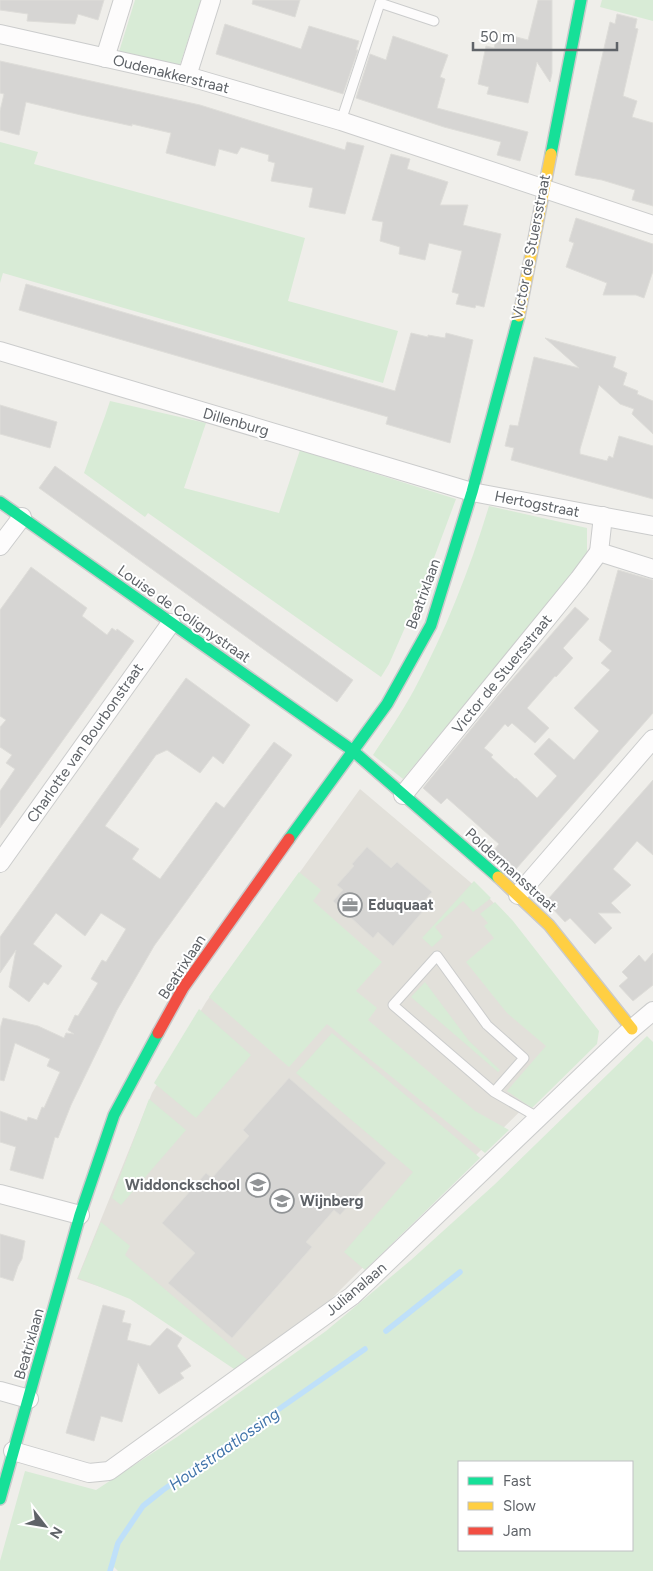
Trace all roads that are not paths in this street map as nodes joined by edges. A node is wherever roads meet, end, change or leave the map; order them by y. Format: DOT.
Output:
graph roads {
  1 [pos="123,0"];
  2 [pos="211,0"];
  3 [pos="581,0"];
  4 [pos="434,22"];
  5 [pos="0,34"];
  6 [pos="105,58"];
  7 [pos="187,76"];
  8 [pos="341,121"];
  9 [pos="543,188"];
  10 [pos="653,225"];
  11 [pos="0,352"];
  12 [pos="472,492"];
  13 [pos="0,502"];
  14 [pos="603,516"];
  15 [pos="22,517"];
  16 [pos="653,526"];
  17 [pos="0,546"];
  18 [pos="599,552"];
  19 [pos="653,568"];
  20 [pos="171,623"];
  21 [pos="653,739"];
  22 [pos="352,750"];
  23 [pos="403,795"];
  24 [pos="0,863"];
  25 [pos="518,895"];
  26 [pos="653,1011"];
  27 [pos="632,1029"];
  28 [pos="494,1092"];
  29 [pos="539,1118"];
  30 [pos="0,1194"];
  31 [pos="80,1215"];
  32 [pos="0,1392"];
  33 [pos="29,1399"];
  34 [pos="13,1450"];
  35 [pos="0,1500"];
  1 -- 6 [label="street"];
  2 -- 7 [label="street"];
  3 -- 9 [label="street, Victor de Stuersstraat"];
  4 -- 8 [label="lane"];
  5 -- 6 [label="street, Oudenakkerstraat"];
  6 -- 7 [label="street, Oudenakkerstraat"];
  7 -- 8 [label="street, Oudenakkerstraat"];
  8 -- 9 [label="street, Oudenakkerstraat"];
  9 -- 10 [label="street, Oudenakkerstraat"];
  9 -- 12 [label="street, Victor de Stuersstraat"];
  11 -- 12 [label="street, Dillenburg"];
  12 -- 14 [label="street, Hertogstraat"];
  12 -- 22 [label="street, Beatrixlaan"];
  13 -- 15 [label="street, Louise de Colignystraat"];
  14 -- 16 [label="street, Hertogstraat"];
  14 -- 18 [label="street"];
  15 -- 17 [label="street"];
  15 -- 20 [label="street, Louise de Colignystraat"];
  18 -- 19 [label="street"];
  18 -- 23 [label="street, Victor de Stuersstraat"];
  20 -- 22 [label="street, Louise de Colignystraat"];
  20 -- 24 [label="street, Charlotte van Bourbonstraat"];
  21 -- 25 [label="street"];
  22 -- 23 [label="street, Poldermansstraat"];
  22 -- 31 [label="street, Beatrixlaan"];
  23 -- 25 [label="street, Poldermansstraat"];
  25 -- 27 [label="street, Poldermansstraat"];
  26 -- 27 [label="street, Julianalaan"];
  27 -- 29 [label="street, Julianalaan"];
  28 -- 28 [label="lane"];
  28 -- 29 [label="lane"];
  29 -- 34 [label="street, Julianalaan"];
  30 -- 31 [label="street"];
  31 -- 33 [label="street, Beatrixlaan"];
  32 -- 33 [label="street"];
  33 -- 34 [label="street, Beatrixlaan"];
  34 -- 35 [label="street, Beatrixlaan"];
}
